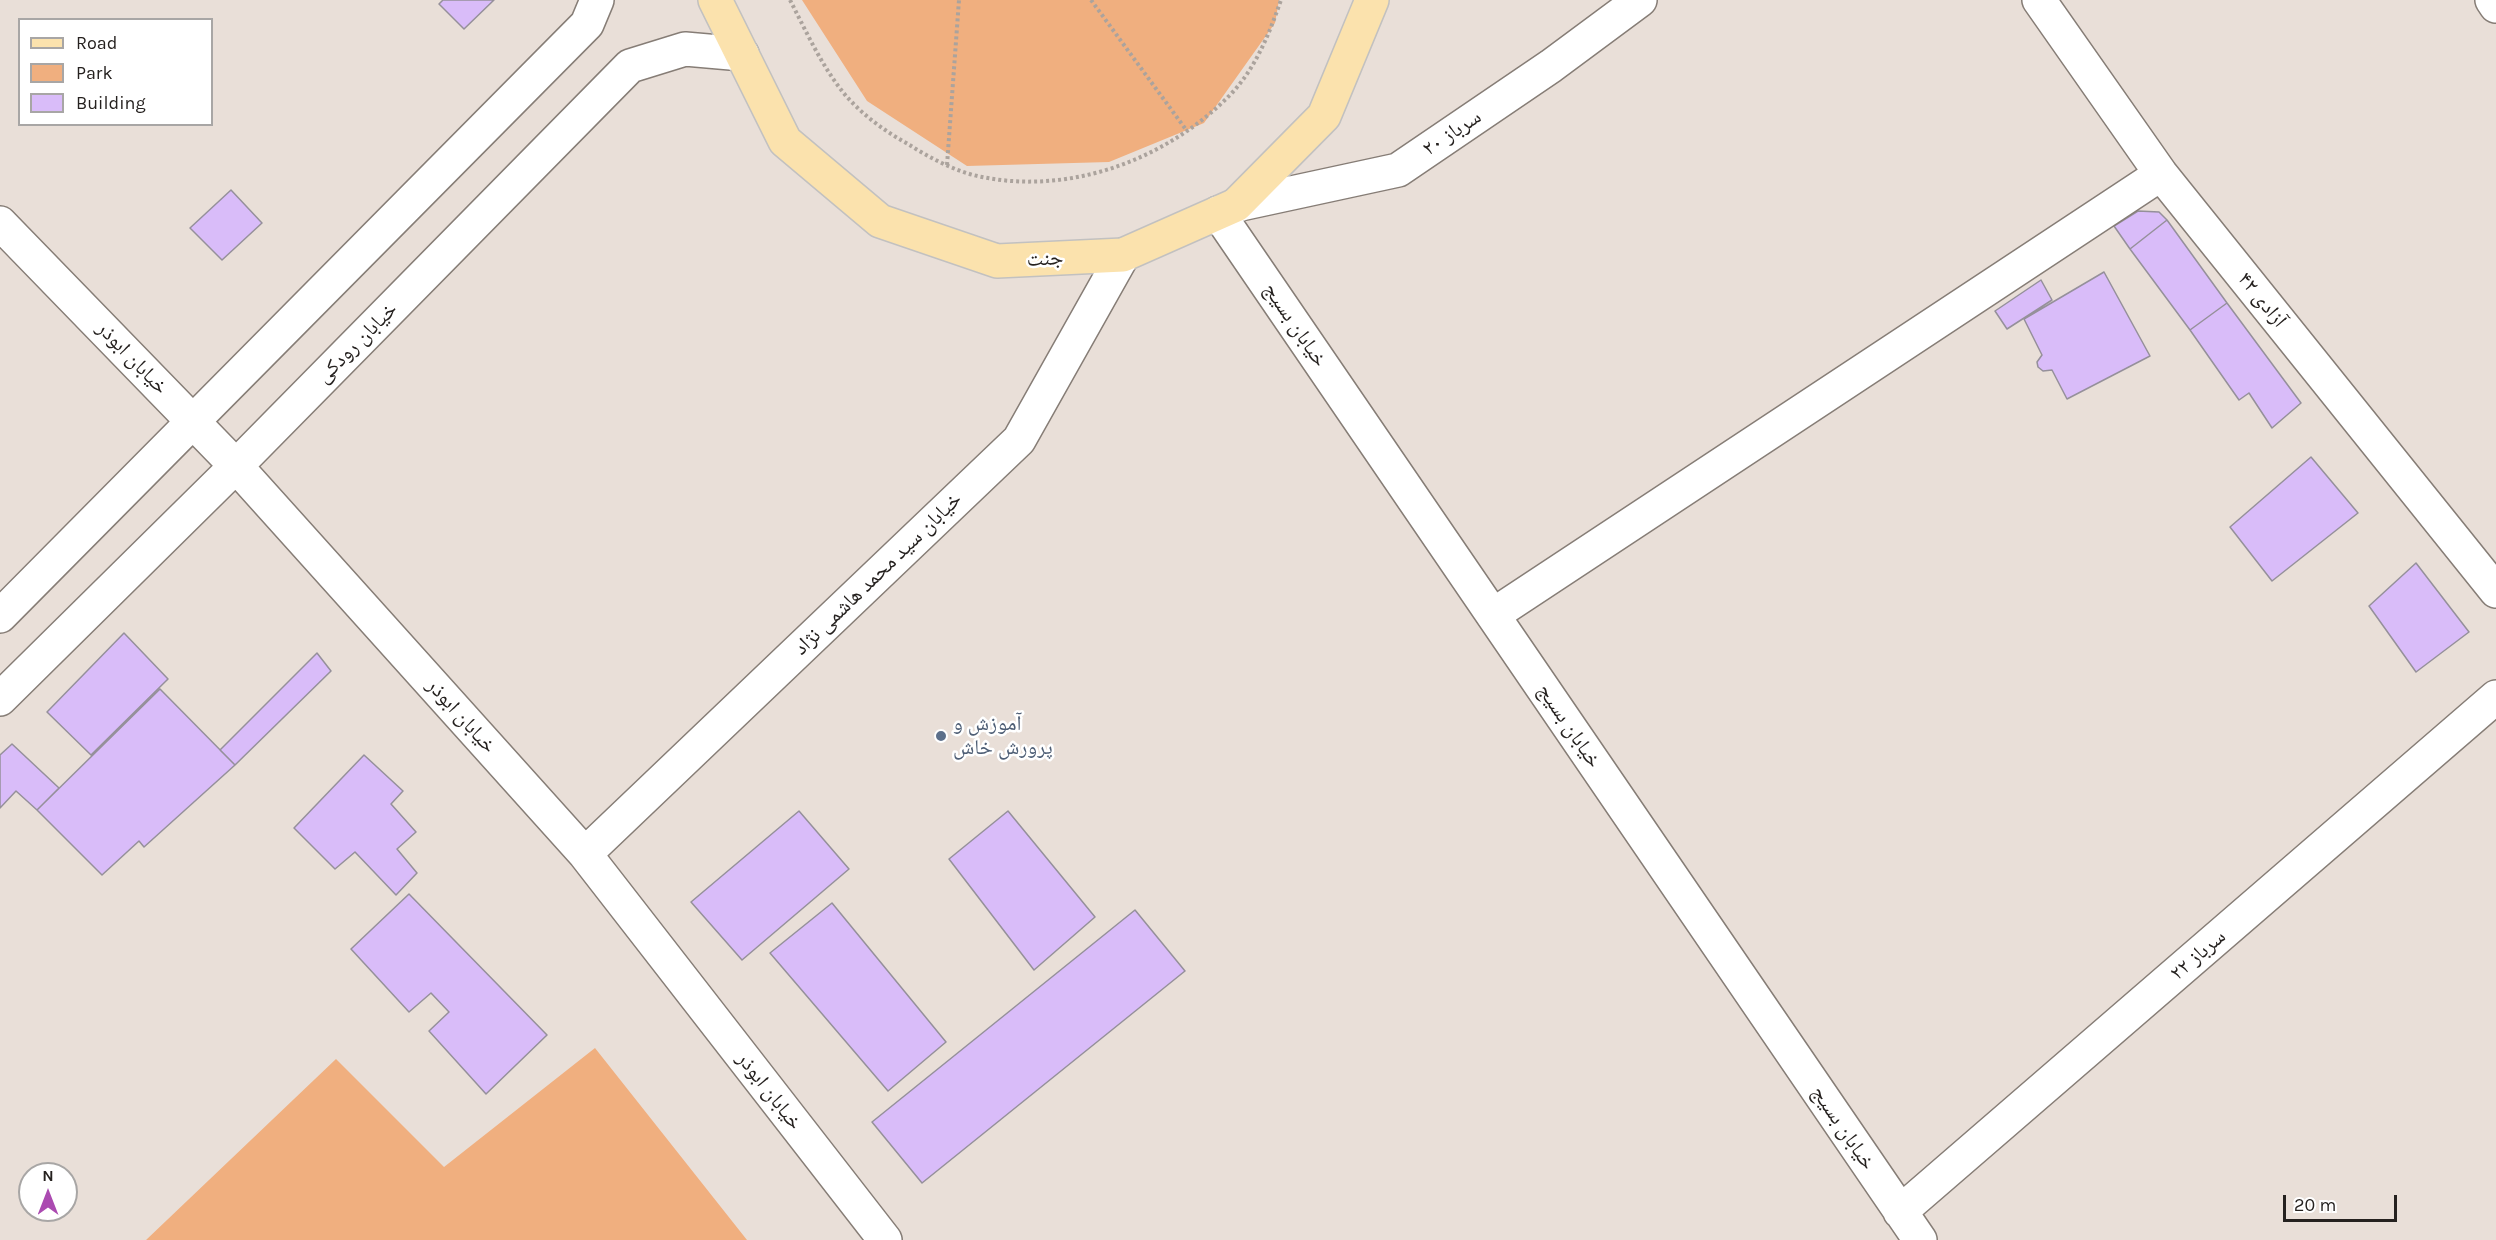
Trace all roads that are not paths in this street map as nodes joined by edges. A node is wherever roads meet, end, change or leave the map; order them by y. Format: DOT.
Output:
graph roads {
  1 [pos="597,0"];
  2 [pos="715,0"];
  3 [pos="1372,0"];
  4 [pos="1640,0"];
  5 [pos="2039,0"];
  6 [pos="2492,0"];
  7 [pos="2496,6"];
  8 [pos="742,54"];
  9 [pos="2161,174"];
  10 [pos="1227,209"];
  11 [pos="0,223"];
  12 [pos="1123,255"];
  13 [pos="195,423"];
  14 [pos="236,466"];
  15 [pos="2496,591"];
  16 [pos="1493,615"];
  17 [pos="0,616"];
  18 [pos="2496,697"];
  19 [pos="0,699"];
  20 [pos="585,854"];
  21 [pos="1900,1212"];
  22 [pos="885,1240"];
  23 [pos="1920,1240"];
  1 -- 13 [label="street"];
  2 -- 8 [label="main road, جنت"];
  3 -- 10 [label="main road, جنت"];
  4 -- 10 [label="street, سرباز ۲۰"];
  5 -- 9 [label="street, آزادی ۴۲"];
  6 -- 7 [label="street"];
  8 -- 12 [label="main road, جنت"];
  8 -- 14 [label="street, خیابان رودکی"];
  9 -- 15 [label="street, آزادی ۴۲"];
  9 -- 16 [label="street"];
  10 -- 12 [label="main road, جنت"];
  10 -- 16 [label="street, خیابان بسیج"];
  11 -- 13 [label="street, خیابان ابوذر"];
  12 -- 20 [label="street, خیابان سید محمد هاشمی نژاد"];
  13 -- 14 [label="street, خیابان ابوذر"];
  13 -- 17 [label="street"];
  14 -- 19 [label="street, خیابان رودکی"];
  14 -- 20 [label="street, خیابان ابوذر"];
  16 -- 21 [label="street, خیابان بسیج"];
  18 -- 21 [label="street, سرباز ۲۲"];
  20 -- 22 [label="street, خیابان ابوذر"];
  21 -- 23 [label="street, خیابان بسیج"];
}
